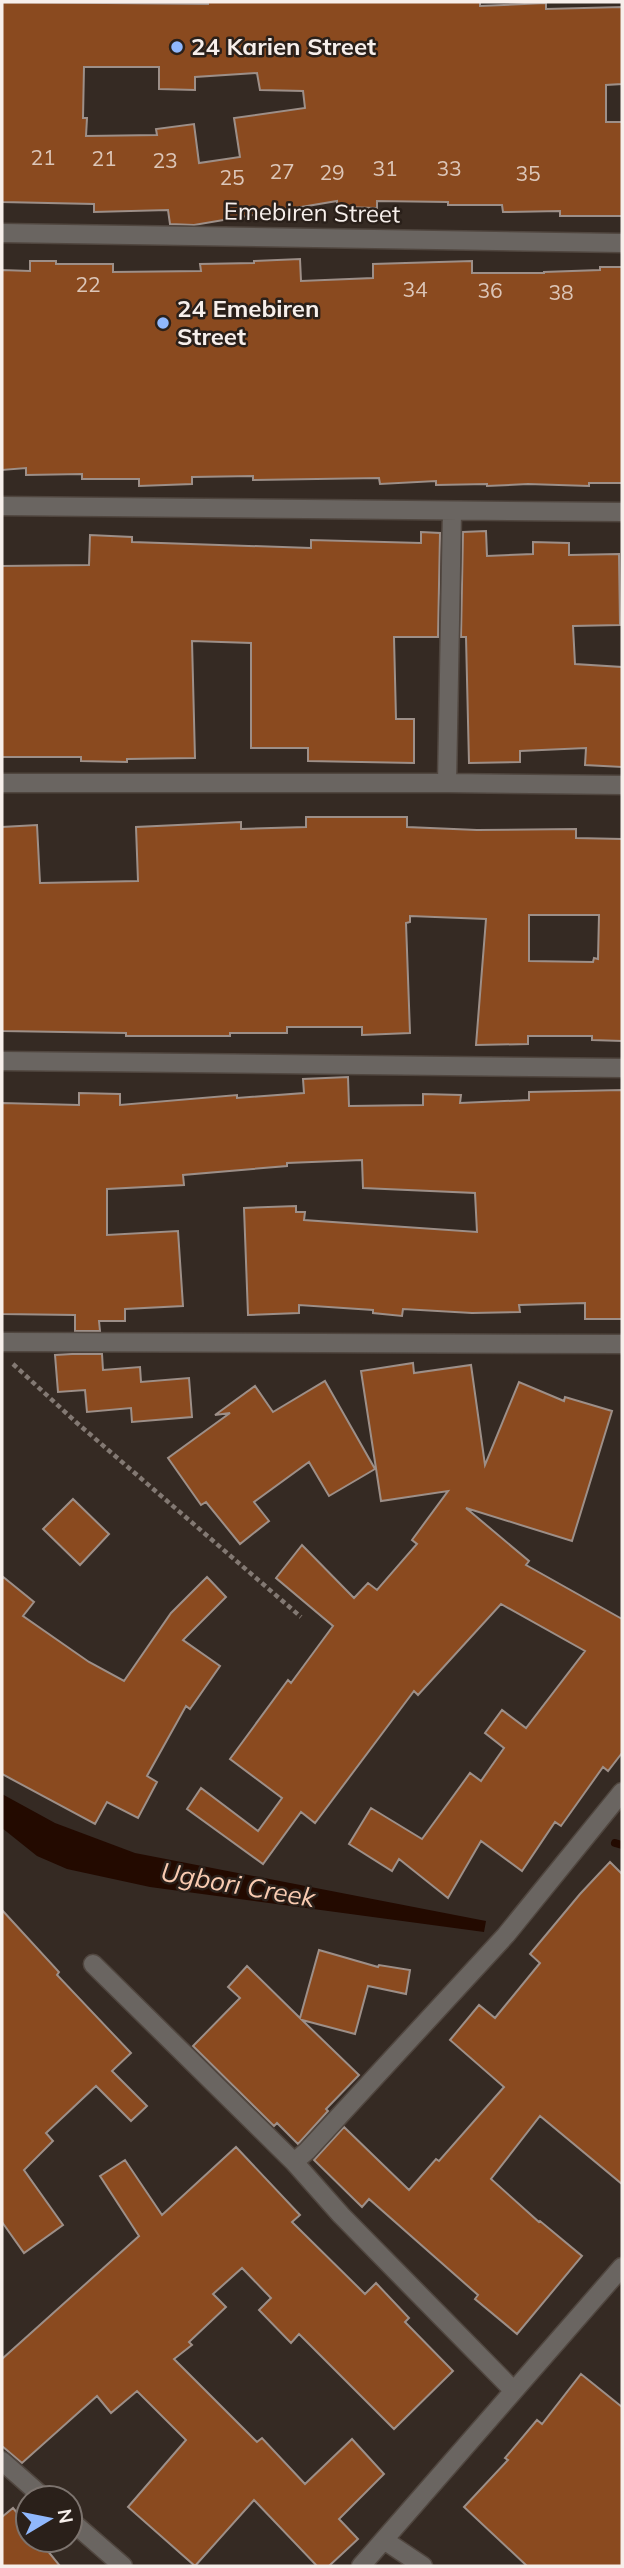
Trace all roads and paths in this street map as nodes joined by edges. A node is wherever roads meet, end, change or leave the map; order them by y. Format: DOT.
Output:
graph roads {
  1 [pos="2,233"];
  2 [pos="622,243"];
  3 [pos="2,506"];
  4 [pos="452,512"];
  5 [pos="622,512"];
  6 [pos="2,783"];
  7 [pos="447,783"];
  8 [pos="622,785"];
  9 [pos="2,1061"];
  10 [pos="622,1068"];
  11 [pos="2,1342"];
  12 [pos="622,1344"];
  13 [pos="11,1362"];
  14 [pos="301,1617"];
  15 [pos="622,1793"];
  16 [pos="93,1964"];
  17 [pos="294,2162"];
  18 [pos="622,2267"];
  19 [pos="513,2390"];
  20 [pos="2,2461"];
  21 [pos="28,2484"];
  22 [pos="84,2532"];
  23 [pos="384,2540"];
  24 [pos="123,2566"];
  25 [pos="361,2566"];
  26 [pos="423,2566"];
  1 -- 2 [label="street, Emebiren Street"];
  3 -- 4 [label="street"];
  4 -- 5 [label="street"];
  4 -- 7 [label="street"];
  6 -- 7 [label="street"];
  7 -- 8 [label="street"];
  9 -- 10 [label="street"];
  11 -- 12 [label="street"];
  13 -- 14 [label="path"];
  15 -- 17 [label="street"];
  16 -- 17 [label="street"];
  17 -- 19 [label="street"];
  18 -- 19 [label="street"];
  19 -- 23 [label="street"];
  20 -- 21 [label="street"];
  22 -- 24 [label="street"];
  23 -- 25 [label="street"];
  23 -- 26 [label="street"];
}
